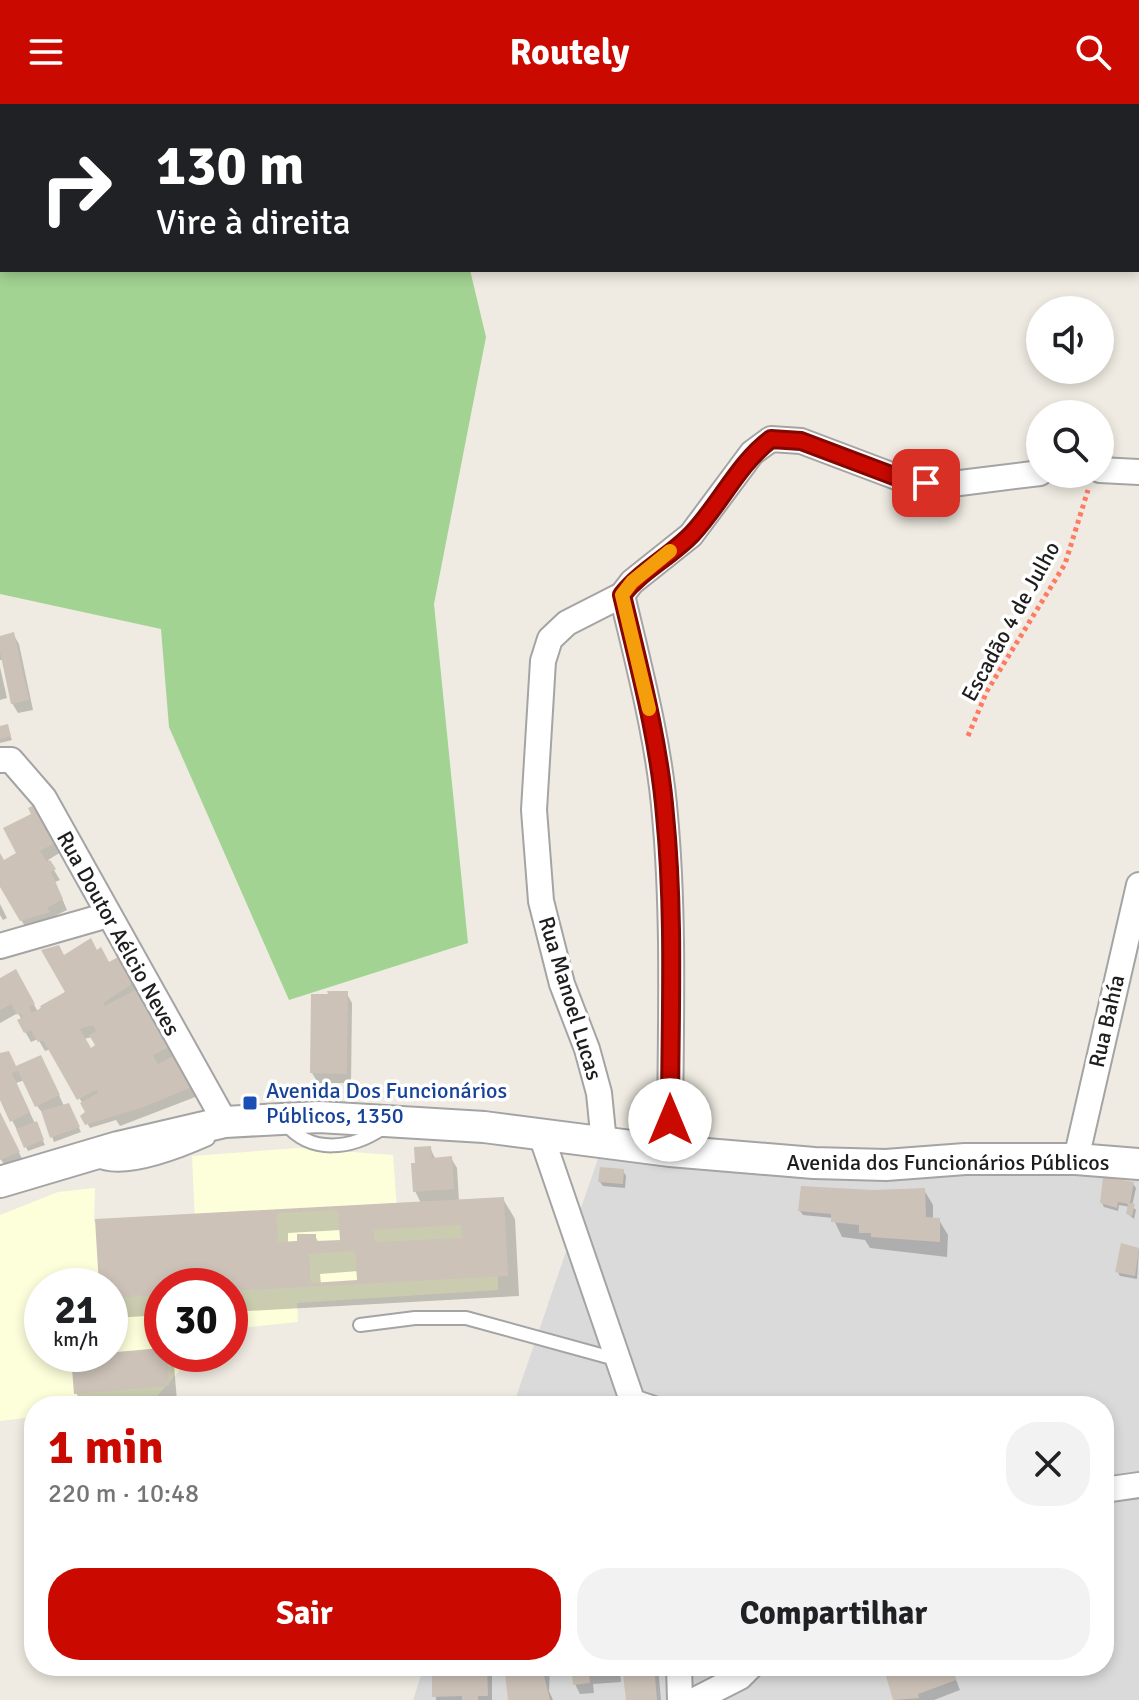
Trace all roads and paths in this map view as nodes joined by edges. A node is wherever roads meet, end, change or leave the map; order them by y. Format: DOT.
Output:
graph roads {
  1 [pos="1139,472"];
  2 [pos="1026,475"];
  3 [pos="1114,476"];
  4 [pos="1091,488"];
  5 [pos="622,595"];
  6 [pos="968,736"];
  7 [pos="0,760"];
  8 [pos="1139,885"];
  9 [pos="108,915"];
  10 [pos="0,946"];
  11 [pos="225,1122"];
  12 [pos="540,1132"];
  13 [pos="604,1143"];
  14 [pos="670,1151"];
  15 [pos="1076,1159"];
  16 [pos="1139,1164"];
  17 [pos="0,1182"];
  18 [pos="360,1325"];
  19 [pos="619,1360"];
  20 [pos="631,1396"];
  21 [pos="1139,1485"];
  22 [pos="1114,1490"];
  23 [pos="679,1676"];
  24 [pos="741,1676"];
  25 [pos="680,1700"];
  26 [pos="695,1700"];
  1 -- 3 [label="street"];
  2 -- 5 [label="street"];
  4 -- 6 [label="path, Escadão 4 de Julho"];
  5 -- 13 [label="street, Rua Manoel Lucas"];
  5 -- 14 [label="street"];
  7 -- 9 [label="street, Rua Doutor Aélcio Neves"];
  8 -- 15 [label="street, Rua Bahía"];
  9 -- 10 [label="street"];
  9 -- 11 [label="street, Rua Doutor Aélcio Neves"];
  11 -- 12 [label="street, Avenida dos Funcionários Públicos"];
  11 -- 17 [label="street, Avenida dos Funcionários Públicos"];
  12 -- 13 [label="street, Avenida dos Funcionários Públicos"];
  12 -- 19 [label="street"];
  13 -- 14 [label="street, Avenida dos Funcionários Públicos"];
  14 -- 15 [label="street, Avenida dos Funcionários Públicos"];
  15 -- 16 [label="street, Avenida dos Funcionários Públicos"];
  18 -- 19 [label="lane"];
  19 -- 20 [label="street"];
  21 -- 22 [label="street"];
  23 -- 25 [label="street"];
  24 -- 26 [label="street"];
}
